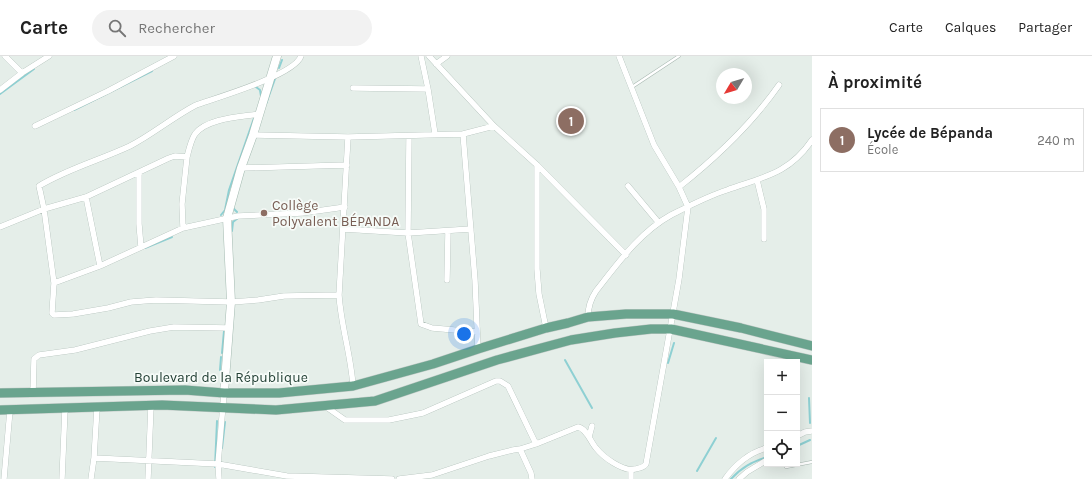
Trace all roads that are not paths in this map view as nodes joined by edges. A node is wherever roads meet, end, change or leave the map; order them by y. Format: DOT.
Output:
graph roads {
  1 [pos="5,56"];
  2 [pos="49,56"];
  3 [pos="174,56"];
  4 [pos="278,56"];
  5 [pos="301,56"];
  6 [pos="421,56"];
  7 [pos="428,56"];
  8 [pos="447,56"];
  9 [pos="619,56"];
  10 [pos="679,56"];
  11 [pos="436,64"];
  12 [pos="22,73"];
  13 [pos="271,78"];
  14 [pos="779,85"];
  15 [pos="353,88"];
  16 [pos="632,88"];
  17 [pos="428,89"];
  18 [pos="0,90"];
  19 [pos="259,114"];
  20 [pos="35,126"];
  21 [pos="494,126"];
  22 [pos="435,134"];
  23 [pos="463,134"];
  24 [pos="253,135"];
  25 [pos="409,136"];
  26 [pos="348,137"];
  27 [pos="812,140"];
  28 [pos="187,157"];
  29 [pos="347,165"];
  30 [pos="537,165"];
  31 [pos="240,168"];
  32 [pos="139,173"];
  33 [pos="757,180"];
  34 [pos="628,186"];
  35 [pos="679,187"];
  36 [pos="86,197"];
  37 [pos="345,207"];
  38 [pos="688,207"];
  39 [pos="44,209"];
  40 [pos="227,218"];
  41 [pos="659,223"];
  42 [pos="0,227"];
  43 [pos="183,228"];
  44 [pos="343,228"];
  45 [pos="471,229"];
  46 [pos="448,231"];
  47 [pos="408,233"];
  48 [pos="764,239"];
  49 [pos="140,247"];
  50 [pos="626,255"];
  51 [pos="100,266"];
  52 [pos="447,280"];
  53 [pos="54,283"];
  54 [pos="339,295"];
  55 [pos="231,302"];
  56 [pos="673,314"];
  57 [pos="588,317"];
  58 [pos="229,328"];
  59 [pos="546,328"];
  60 [pos="671,329"];
  61 [pos="477,332"];
  62 [pos="812,346"];
  63 [pos="478,348"];
  64 [pos="812,360"];
  65 [pos="353,386"];
  66 [pos="0,393"];
  67 [pos="33,393"];
  68 [pos="224,393"];
  69 [pos="151,406"];
  70 [pos="324,406"];
  71 [pos="65,408"];
  72 [pos="96,408"];
  73 [pos="224,408"];
  74 [pos="0,410"];
  75 [pos="10,410"];
  76 [pos="592,426"];
  77 [pos="812,431"];
  78 [pos="800,434"];
  79 [pos="589,437"];
  80 [pos="536,444"];
  81 [pos="520,449"];
  82 [pos="764,449"];
  83 [pos="94,458"];
  84 [pos="149,461"];
  85 [pos="764,462"];
  86 [pos="812,462"];
  87 [pos="218,464"];
  88 [pos="800,464"];
  89 [pos="631,470"];
  90 [pos="4,479"];
  91 [pos="62,479"];
  92 [pos="91,479"];
  93 [pos="148,479"];
  94 [pos="219,479"];
  95 [pos="392,479"];
  96 [pos="399,479"];
  97 [pos="532,479"];
  98 [pos="631,479"];
  99 [pos="725,479"];
  100 [pos="739,479"];
  1 -- 12 [label="street"];
  2 -- 12 [label="street"];
  3 -- 20 [label="street"];
  4 -- 13 [label="street"];
  5 -- 13 [label="street"];
  6 -- 17 [label="street"];
  7 -- 11 [label="street"];
  8 -- 11 [label="street"];
  9 -- 16 [label="street"];
  10 -- 16 [label="lane"];
  11 -- 21 [label="street"];
  12 -- 18 [label="street"];
  13 -- 19 [label="street"];
  13 -- 39 [label="street"];
  14 -- 35 [label="street"];
  15 -- 17 [label="street"];
  16 -- 35 [label="street"];
  17 -- 22 [label="street"];
  19 -- 24 [label="street"];
  19 -- 28 [label="street"];
  21 -- 23 [label="street"];
  21 -- 30 [label="street"];
  22 -- 23 [label="street"];
  22 -- 25 [label="street"];
  23 -- 45 [label="street"];
  24 -- 26 [label="street"];
  24 -- 31 [label="street"];
  25 -- 26 [label="street"];
  25 -- 47 [label="street"];
  26 -- 29 [label="street"];
  27 -- 33 [label="street"];
  28 -- 32 [label="street"];
  28 -- 43 [label="street"];
  29 -- 31 [label="street"];
  29 -- 37 [label="street"];
  30 -- 50 [label="street"];
  30 -- 59 [label="street"];
  31 -- 40 [label="street"];
  32 -- 36 [label="street"];
  32 -- 49 [label="street"];
  33 -- 38 [label="street"];
  33 -- 48 [label="street"];
  34 -- 41 [label="street"];
  35 -- 38 [label="street"];
  36 -- 39 [label="street"];
  36 -- 51 [label="street"];
  37 -- 40 [label="street"];
  37 -- 44 [label="street"];
  38 -- 41 [label="street"];
  38 -- 56 [label="street"];
  39 -- 42 [label="street"];
  39 -- 53 [label="street"];
  40 -- 43 [label="street"];
  40 -- 55 [label="street"];
  41 -- 50 [label="street"];
  43 -- 49 [label="street"];
  44 -- 47 [label="street"];
  44 -- 54 [label="street"];
  45 -- 46 [label="street"];
  45 -- 61 [label="street"];
  46 -- 47 [label="street"];
  46 -- 52 [label="street"];
  47 -- 61 [label="street"];
  49 -- 51 [label="street"];
  50 -- 57 [label="street"];
  51 -- 53 [label="street"];
  53 -- 55 [label="street"];
  54 -- 55 [label="street"];
  54 -- 65 [label="street"];
  55 -- 58 [label="street"];
  56 -- 57 [label="main road, Boulevard de la République"];
  56 -- 60 [label="street"];
  56 -- 62 [label="main road, Boulevard de la République"];
  57 -- 59 [label="main road, Boulevard de la République"];
  58 -- 67 [label="street"];
  58 -- 68 [label="street"];
  59 -- 63 [label="main road, Boulevard de la République"];
  60 -- 64 [label="main road, Boulevard de la République"];
  60 -- 70 [label="main road, Boulevard de la République"];
  60 -- 89 [label="street"];
  61 -- 63 [label="street"];
  63 -- 65 [label="main road, Boulevard de la République"];
  65 -- 68 [label="main road, Boulevard de la République"];
  66 -- 67 [label="main road, Boulevard de la République"];
  67 -- 68 [label="main road, Boulevard de la République"];
  68 -- 73 [label="street"];
  69 -- 72 [label="main road, Boulevard de la République"];
  69 -- 73 [label="main road, Boulevard de la République"];
  69 -- 84 [label="street"];
  70 -- 73 [label="main road, Boulevard de la République"];
  70 -- 80 [label="street"];
  71 -- 72 [label="main road, Boulevard de la République"];
  71 -- 75 [label="main road, Boulevard de la République"];
  71 -- 91 [label="street"];
  72 -- 83 [label="street"];
  73 -- 87 [label="street"];
  74 -- 75 [label="main road, Boulevard de la République"];
  75 -- 90 [label="street"];
  76 -- 79 [label="street"];
  77 -- 78 [label="street"];
  79 -- 80 [label="street"];
  79 -- 89 [label="street"];
  80 -- 81 [label="street"];
  81 -- 96 [label="street"];
  81 -- 97 [label="street"];
  82 -- 99 [label="street"];
  83 -- 84 [label="street"];
  83 -- 92 [label="street"];
  84 -- 87 [label="street"];
  84 -- 93 [label="street"];
  85 -- 100 [label="street"];
  86 -- 88 [label="lane"];
  87 -- 94 [label="street"];
  87 -- 95 [label="street"];
  89 -- 98 [label="street"];
}
